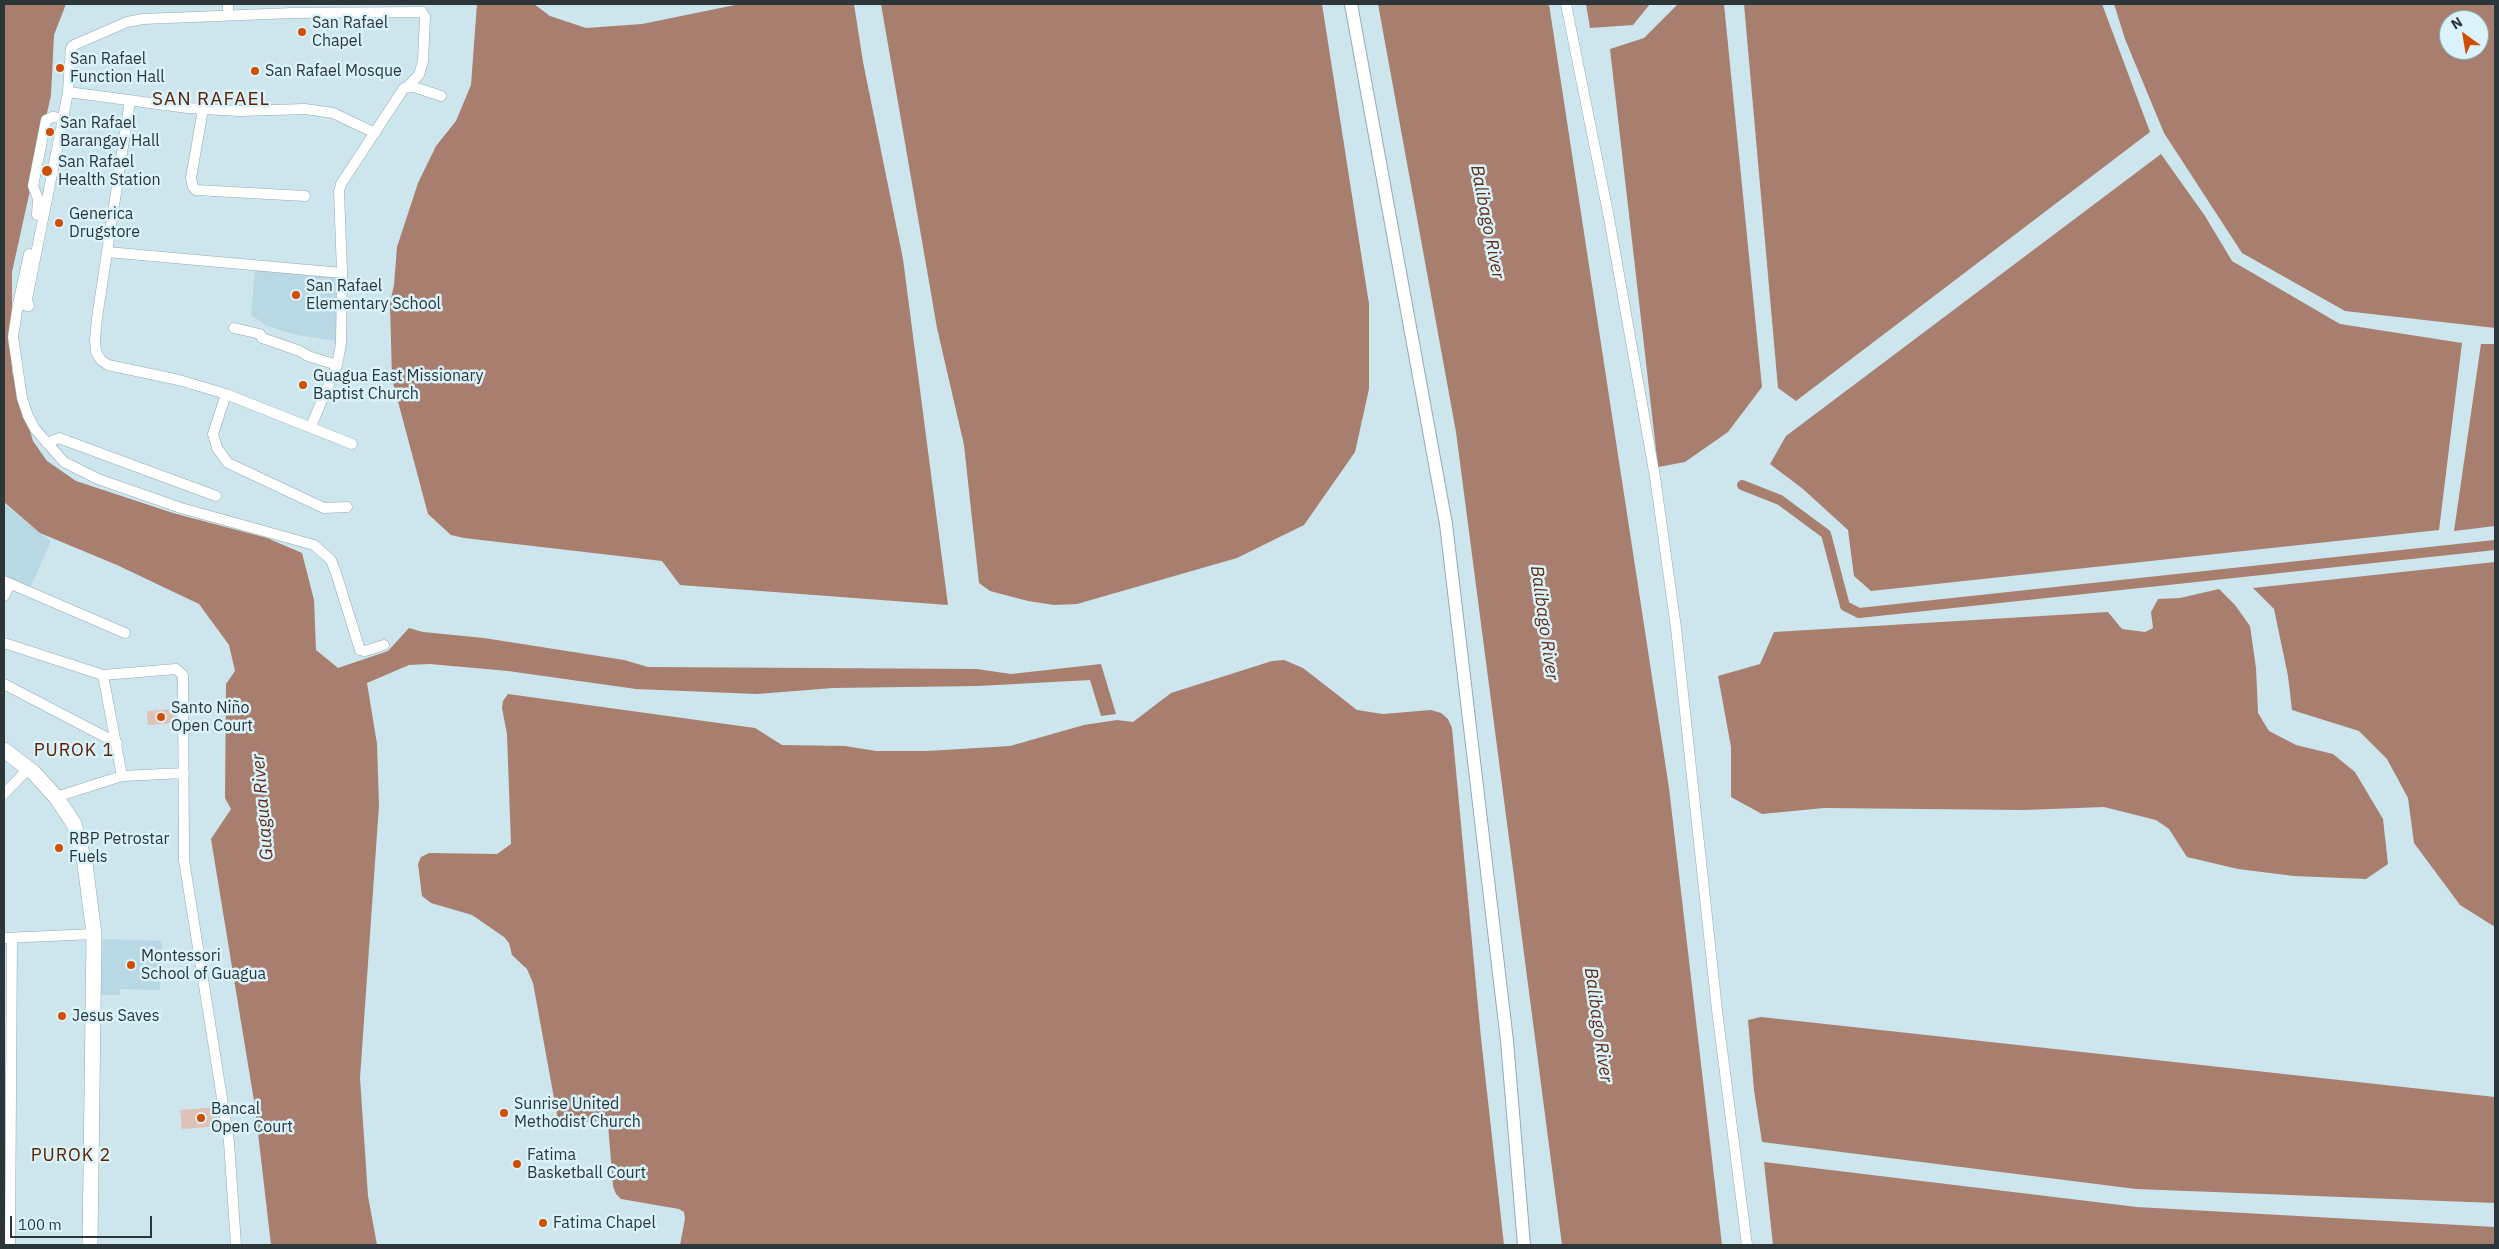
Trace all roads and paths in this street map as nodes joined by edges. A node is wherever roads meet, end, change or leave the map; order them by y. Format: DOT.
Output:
graph roads {
  1 [pos="228,4"];
  2 [pos="1351,4"];
  3 [pos="1566,4"];
  4 [pos="228,15"];
  5 [pos="408,86"];
  6 [pos="68,92"];
  7 [pos="440,96"];
  8 [pos="130,100"];
  9 [pos="203,109"];
  10 [pos="62,118"];
  11 [pos="375,133"];
  12 [pos="305,196"];
  13 [pos="107,252"];
  14 [pos="342,272"];
  15 [pos="18,304"];
  16 [pos="234,328"];
  17 [pos="337,364"];
  18 [pos="226,394"];
  19 [pos="311,426"];
  20 [pos="47,443"];
  21 [pos="352,444"];
  22 [pos="216,496"];
  23 [pos="347,507"];
  24 [pos="7,583"];
  25 [pos="4,596"];
  26 [pos="125,633"];
  27 [pos="4,643"];
  28 [pos="384,645"];
  29 [pos="103,675"];
  30 [pos="4,684"];
  31 [pos="117,743"];
  32 [pos="4,750"];
  33 [pos="29,768"];
  34 [pos="184,773"];
  35 [pos="122,776"];
  36 [pos="4,794"];
  37 [pos="56,797"];
  38 [pos="94,934"];
  39 [pos="8,938"];
  40 [pos="10,1245"];
  41 [pos="90,1245"];
  42 [pos="236,1245"];
  43 [pos="1524,1245"];
  44 [pos="1747,1245"];
  1 -- 4 [label="street"];
  2 -- 43 [label="street"];
  3 -- 44 [label="street"];
  4 -- 5 [label="street"];
  4 -- 6 [label="street"];
  5 -- 7 [label="street"];
  5 -- 11 [label="street"];
  6 -- 8 [label="street"];
  6 -- 10 [label="street"];
  8 -- 9 [label="street"];
  8 -- 13 [label="street"];
  9 -- 11 [label="street"];
  9 -- 12 [label="street"];
  10 -- 15 [label="street"];
  10 -- 15 [label="street"];
  11 -- 14 [label="street"];
  13 -- 14 [label="street"];
  13 -- 18 [label="street"];
  14 -- 17 [label="street"];
  15 -- 20 [label="street"];
  16 -- 17 [label="street"];
  17 -- 19 [label="street"];
  18 -- 19 [label="street"];
  18 -- 23 [label="street"];
  19 -- 21 [label="street"];
  20 -- 22 [label="street"];
  20 -- 28 [label="street"];
  24 -- 25 [label="street"];
  24 -- 26 [label="street"];
  27 -- 29 [label="street"];
  29 -- 31 [label="street"];
  29 -- 34 [label="street"];
  30 -- 31 [label="street"];
  31 -- 35 [label="street"];
  32 -- 33 [label="main road"];
  33 -- 36 [label="street"];
  33 -- 37 [label="main road"];
  34 -- 35 [label="street"];
  34 -- 42 [label="street"];
  35 -- 37 [label="street"];
  37 -- 38 [label="main road"];
  38 -- 39 [label="street"];
  38 -- 41 [label="main road"];
  39 -- 40 [label="street"];
}
